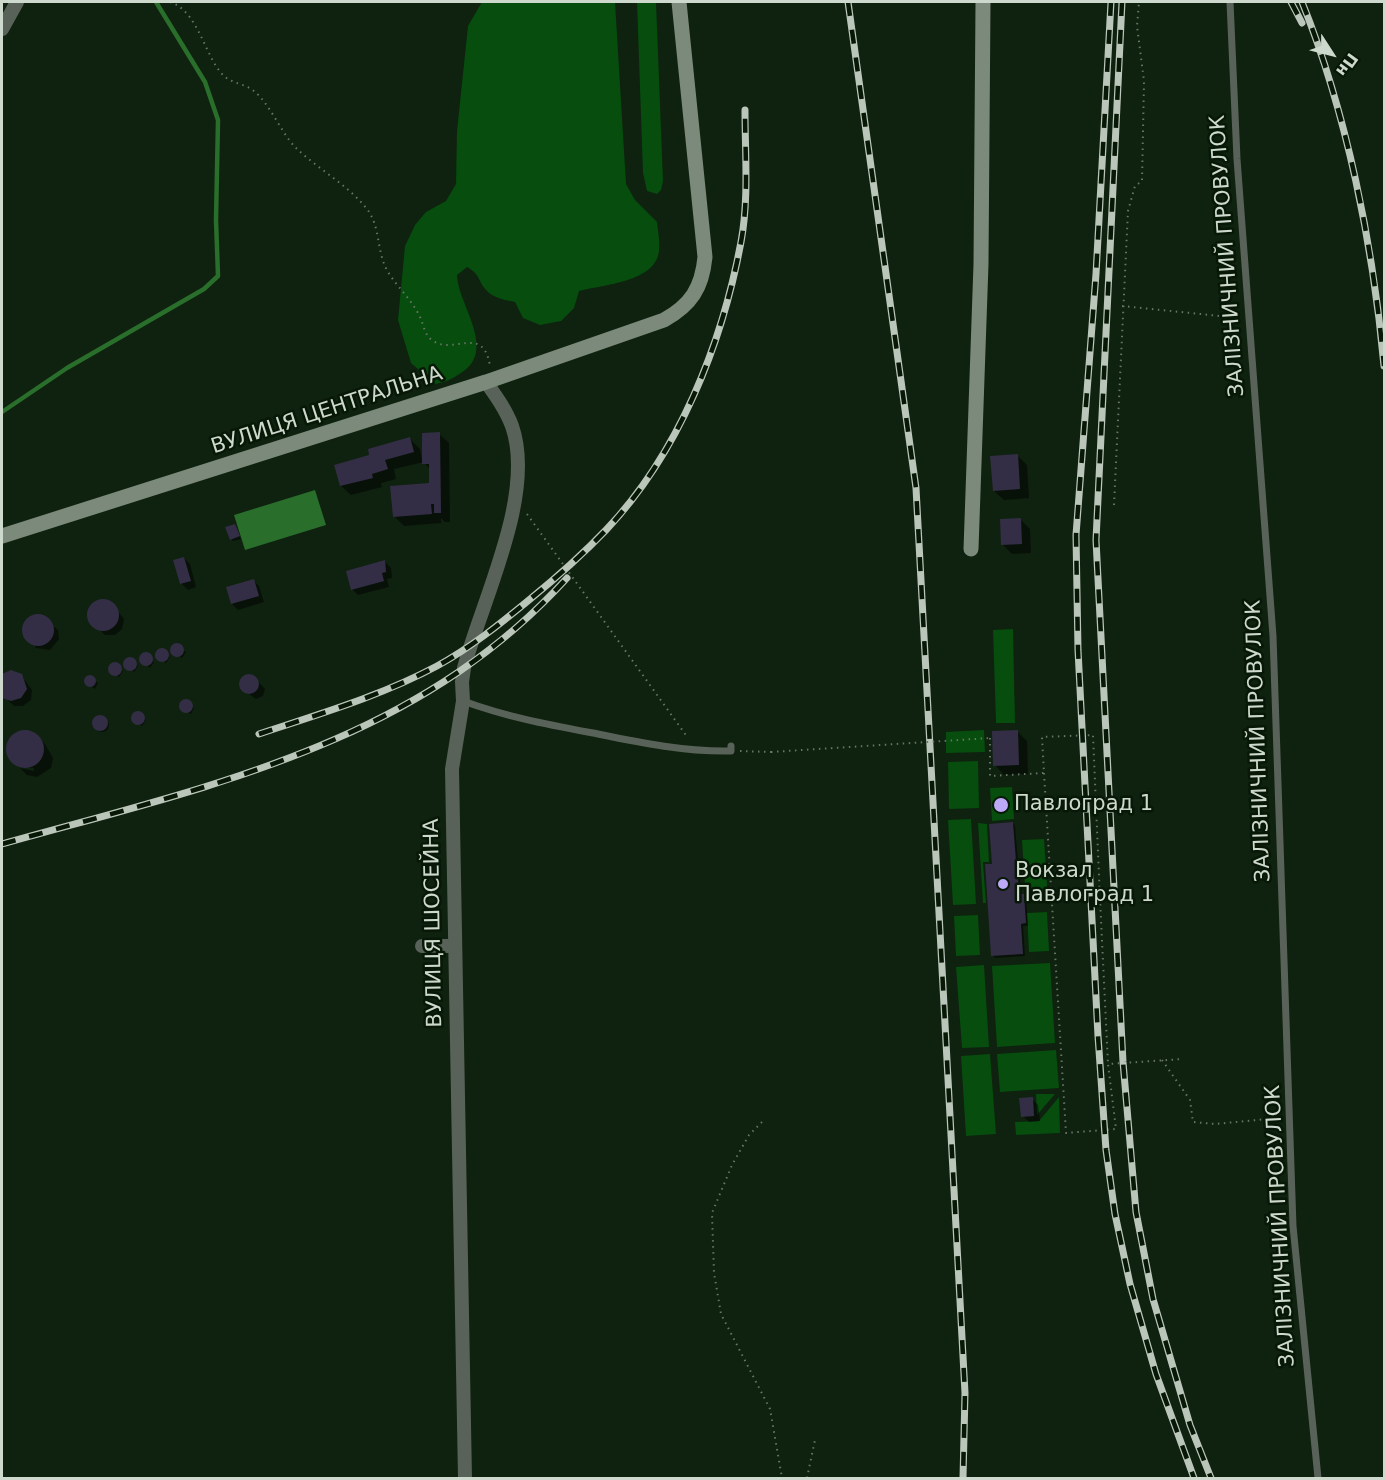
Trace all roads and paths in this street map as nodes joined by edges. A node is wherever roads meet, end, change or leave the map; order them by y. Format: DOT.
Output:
graph roads {
  1 [pos="17,2"];
  2 [pos="170,2"];
  3 [pos="679,2"];
  4 [pos="983,2"];
  5 [pos="1139,2"];
  6 [pos="1230,2"];
  7 [pos="2,29"];
  8 [pos="1122,306"];
  9 [pos="1248,328"];
  10 [pos="488,382"];
  11 [pos="514,496"];
  12 [pos="1114,505"];
  13 [pos="2,536"];
  14 [pos="971,549"];
  15 [pos="463,701"];
  16 [pos="731,748"];
  17 [pos="697,750"];
  18 [pos="1044,773"];
  19 [pos="1051,899"];
  20 [pos="1100,899"];
  21 [pos="422,946"];
  22 [pos="455,946"];
  23 [pos="1183,1059"];
  24 [pos="1162,1060"];
  25 [pos="1108,1064"];
  26 [pos="1288,1117"];
  27 [pos="762,1122"];
  28 [pos="815,1440"];
  29 [pos="465,1479"];
  30 [pos="782,1479"];
  31 [pos="807,1479"];
  32 [pos="1318,1479"];
  1 -- 7 [label="street"];
  2 -- 10 [label="path"];
  3 -- 10 [label="street, ВУЛИЦЯ ЦЕНТРАЛЬНА"];
  4 -- 14 [label="street"];
  5 -- 8 [label="path"];
  6 -- 9 [label="lane, ЗАЛІЗНИЧНИЙ ПРОВУЛОК"];
  8 -- 9 [label="path"];
  8 -- 12 [label="path"];
  9 -- 26 [label="lane, ЗАЛІЗНИЧНИЙ ПРОВУЛОК"];
  10 -- 11 [label="street, ВУЛИЦЯ ШОСЕЙНА"];
  10 -- 13 [label="street, ВУЛИЦЯ ЦЕНТРАЛЬНА"];
  11 -- 15 [label="street, ВУЛИЦЯ ШОСЕЙНА"];
  11 -- 17 [label="path"];
  15 -- 17 [label="lane"];
  15 -- 22 [label="street, ВУЛИЦЯ ШОСЕЙНА"];
  16 -- 17 [label="lane"];
  16 -- 18 [label="path, bridge"];
  18 -- 19 [label="path"];
  18 -- 20 [label="path"];
  19 -- 20 [label="path"];
  19 -- 25 [label="path"];
  20 -- 25 [label="path"];
  21 -- 22 [label="street"];
  22 -- 29 [label="street, ВУЛИЦЯ ШОСЕЙНА"];
  23 -- 24 [label="path"];
  24 -- 25 [label="path"];
  24 -- 26 [label="path"];
  26 -- 32 [label="lane, ЗАЛІЗНИЧНИЙ ПРОВУЛОК"];
  27 -- 30 [label="path"];
  28 -- 31 [label="path"];
}
